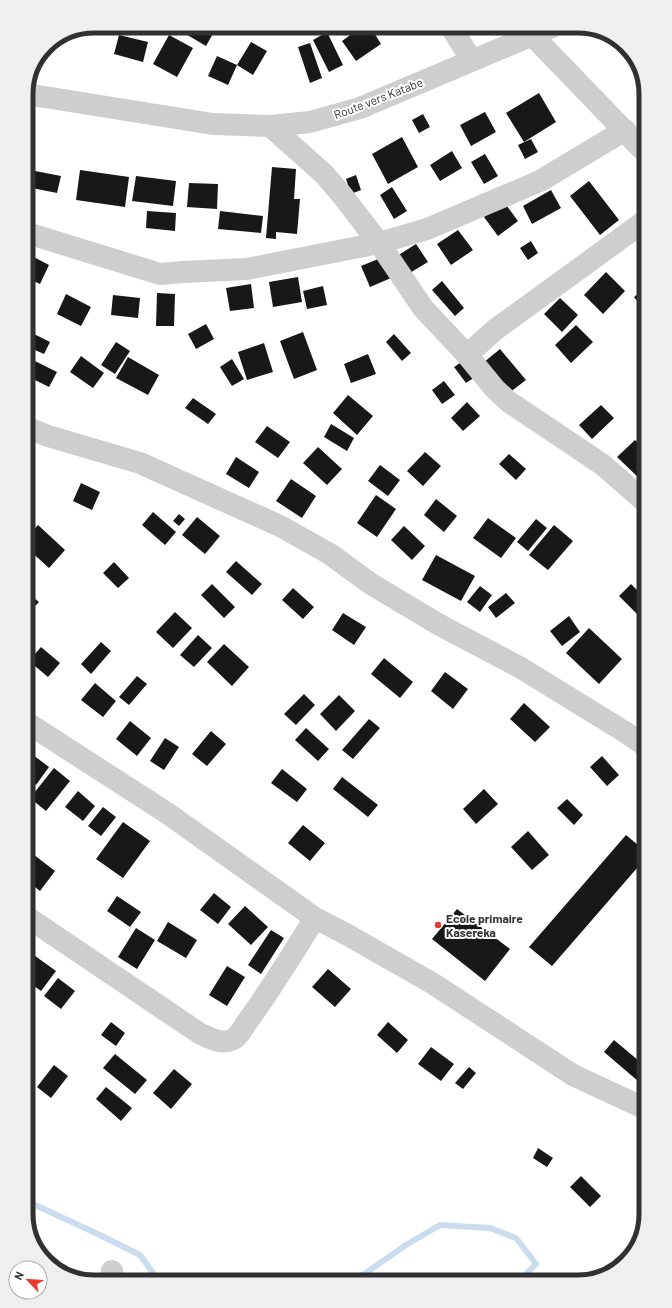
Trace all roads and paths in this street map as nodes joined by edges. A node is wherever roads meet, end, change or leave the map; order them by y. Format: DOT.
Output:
graph roads {
  1 [pos="455,33"];
  2 [pos="539,33"];
  3 [pos="533,36"];
  4 [pos="472,61"];
  5 [pos="33,95"];
  6 [pos="270,126"];
  7 [pos="625,130"];
  8 [pos="639,146"];
  9 [pos="639,225"];
  10 [pos="33,235"];
  11 [pos="379,243"];
  12 [pos="466,355"];
  13 [pos="33,430"];
  14 [pos="639,496"];
  15 [pos="33,727"];
  16 [pos="639,742"];
  17 [pos="315,918"];
  18 [pos="33,920"];
  19 [pos="639,1106"];
  1 -- 4 [label="street"];
  2 -- 3 [label="street, Route vers Katabe"];
  3 -- 4 [label="street, Route vers Katabe"];
  3 -- 7 [label="street"];
  4 -- 6 [label="street, Route vers Katabe"];
  5 -- 6 [label="street, Route vers Katabe"];
  6 -- 11 [label="street"];
  7 -- 8 [label="street"];
  7 -- 11 [label="street"];
  9 -- 12 [label="street"];
  10 -- 11 [label="street"];
  11 -- 12 [label="street"];
  12 -- 14 [label="street"];
  13 -- 16 [label="street"];
  15 -- 17 [label="street"];
  17 -- 18 [label="street"];
  17 -- 19 [label="street"];
}
